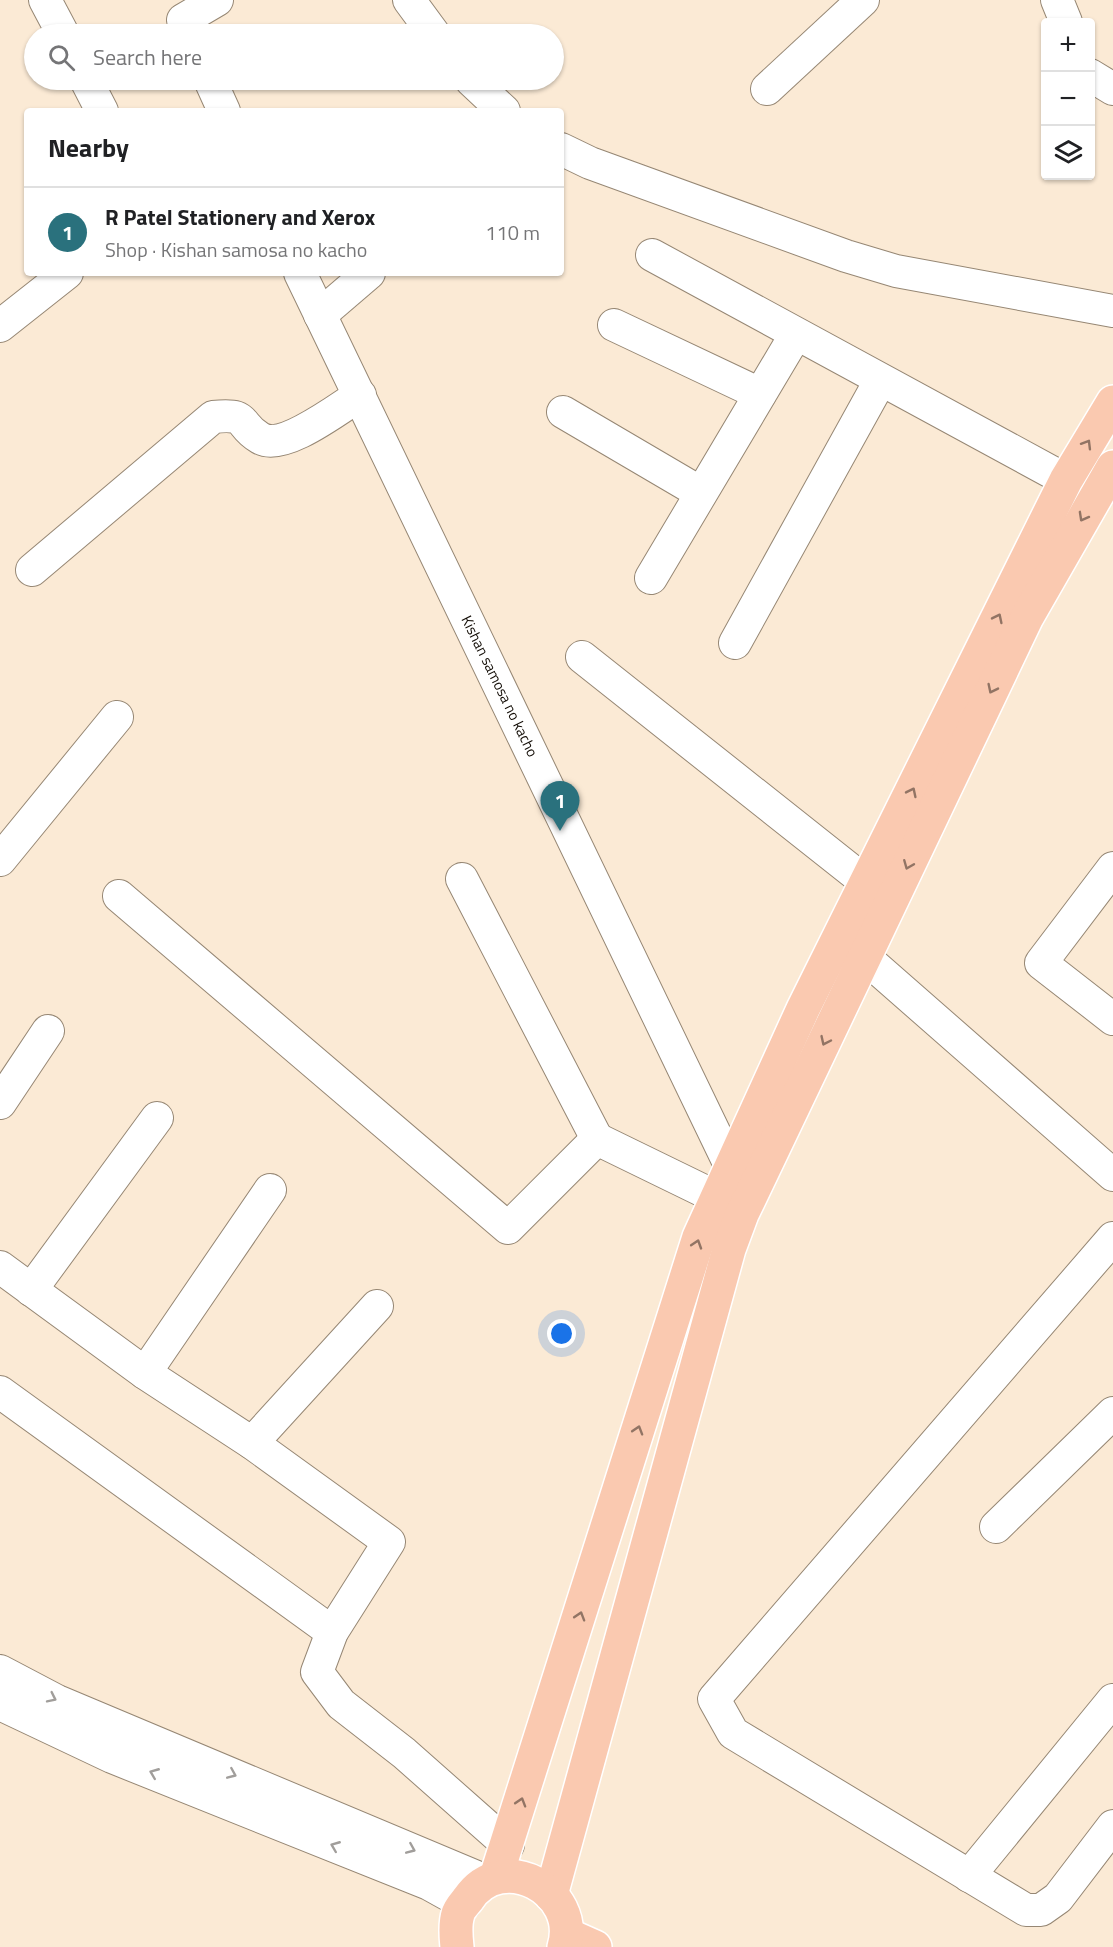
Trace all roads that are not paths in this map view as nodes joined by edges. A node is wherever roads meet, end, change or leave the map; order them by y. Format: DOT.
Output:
graph roads {
  1 [pos="45,0"];
  2 [pos="217,0"];
  3 [pos="409,0"];
  4 [pos="863,0"];
  5 [pos="1058,0"];
  6 [pos="182,18"];
  7 [pos="1065,18"];
  8 [pos="58,24"];
  9 [pos="427,24"];
  10 [pos="1095,78"];
  11 [pos="767,89"];
  12 [pos="1113,89"];
  13 [pos="91,90"];
  14 [pos="215,90"];
  15 [pos="482,90"];
  16 [pos="100,108"];
  17 [pos="223,108"];
  18 [pos="501,108"];
  19 [pos="564,150"];
  20 [pos="652,255"];
  21 [pos="63,276"];
  22 [pos="301,276"];
  23 [pos="366,276"];
  24 [pos="1113,311"];
  25 [pos="320,315"];
  26 [pos="614,325"];
  27 [pos="0,326"];
  28 [pos="796,334"];
  29 [pos="880,381"];
  30 [pos="760,394"];
  31 [pos="360,395"];
  32 [pos="1113,402"];
  33 [pos="563,412"];
  34 [pos="1113,466"];
  35 [pos="1066,480"];
  36 [pos="701,493"];
  37 [pos="32,570"];
  38 [pos="651,578"];
  39 [pos="735,643"];
  40 [pos="582,657"];
  41 [pos="117,717"];
  42 [pos="0,860"];
  43 [pos="1113,868"];
  44 [pos="462,879"];
  45 [pos="867,883"];
  46 [pos="119,896"];
  47 [pos="840,936"];
  48 [pos="864,957"];
  49 [pos="1111,1015"];
  50 [pos="48,1031"];
  51 [pos="0,1103"];
  52 [pos="157,1119"];
  53 [pos="597,1139"];
  54 [pos="730,1165"];
  55 [pos="1113,1175"];
  56 [pos="270,1190"];
  57 [pos="716,1197"];
  58 [pos="1113,1238"];
  59 [pos="0,1267"];
  60 [pos="31,1290"];
  61 [pos="376,1306"];
  62 [pos="145,1373"];
  63 [pos="0,1392"];
  64 [pos="1113,1413"];
  65 [pos="252,1443"];
  66 [pos="996,1527"];
  67 [pos="332,1632"];
  68 [pos="0,1671"];
  69 [pos="1113,1700"];
  70 [pos="0,1704"];
  71 [pos="1113,1826"];
  72 [pos="508,1845"];
  73 [pos="969,1876"];
  74 [pos="482,1887"];
  75 [pos="551,1895"];
  76 [pos="575,1943"];
  77 [pos="457,1947"];
  1 -- 8 [label="street"];
  2 -- 6 [label="street"];
  3 -- 9 [label="street"];
  4 -- 11 [label="street"];
  5 -- 7 [label="street"];
  10 -- 12 [label="street"];
  13 -- 16 [label="street"];
  14 -- 17 [label="street"];
  15 -- 18 [label="street"];
  19 -- 24 [label="street"];
  20 -- 28 [label="street"];
  21 -- 27 [label="street"];
  22 -- 25 [label="street, Kishan samosa no kacho"];
  23 -- 25 [label="street"];
  25 -- 31 [label="street, Kishan samosa no kacho"];
  26 -- 30 [label="street"];
  28 -- 29 [label="street"];
  28 -- 30 [label="street"];
  29 -- 35 [label="street"];
  29 -- 39 [label="street"];
  30 -- 36 [label="street"];
  31 -- 37 [label="street"];
  31 -- 54 [label="street, Kishan samosa no kacho"];
  35 -- 32 [label="main road, one-way"];
  33 -- 36 [label="street"];
  34 -- 48 [label="main road, one-way"];
  45 -- 35 [label="main road, one-way"];
  36 -- 38 [label="street"];
  40 -- 45 [label="street"];
  41 -- 42 [label="street"];
  43 -- 49 [label="street"];
  44 -- 53 [label="street"];
  45 -- 47 [label="main road"];
  46 -- 53 [label="street"];
  47 -- 48 [label="street"];
  47 -- 54 [label="main road"];
  48 -- 55 [label="street"];
  48 -- 75 [label="main road, one-way"];
  50 -- 51 [label="street"];
  52 -- 60 [label="street"];
  53 -- 57 [label="street"];
  54 -- 57 [label="main road"];
  56 -- 62 [label="street"];
  72 -- 57 [label="main road, one-way"];
  58 -- 73 [label="street"];
  59 -- 60 [label="street"];
  60 -- 62 [label="street"];
  61 -- 65 [label="street"];
  62 -- 65 [label="street"];
  63 -- 67 [label="street"];
  64 -- 66 [label="street"];
  65 -- 67 [label="street"];
  67 -- 72 [label="street"];
  68 -- 74 [label="street, one-way"];
  69 -- 73 [label="street"];
  74 -- 70 [label="street, one-way"];
  71 -- 73 [label="street"];
  72 -- 74 [label="main road"];
  74 -- 75 [label="main road"];
  74 -- 77 [label="main road"];
  75 -- 76 [label="main road"];
}
